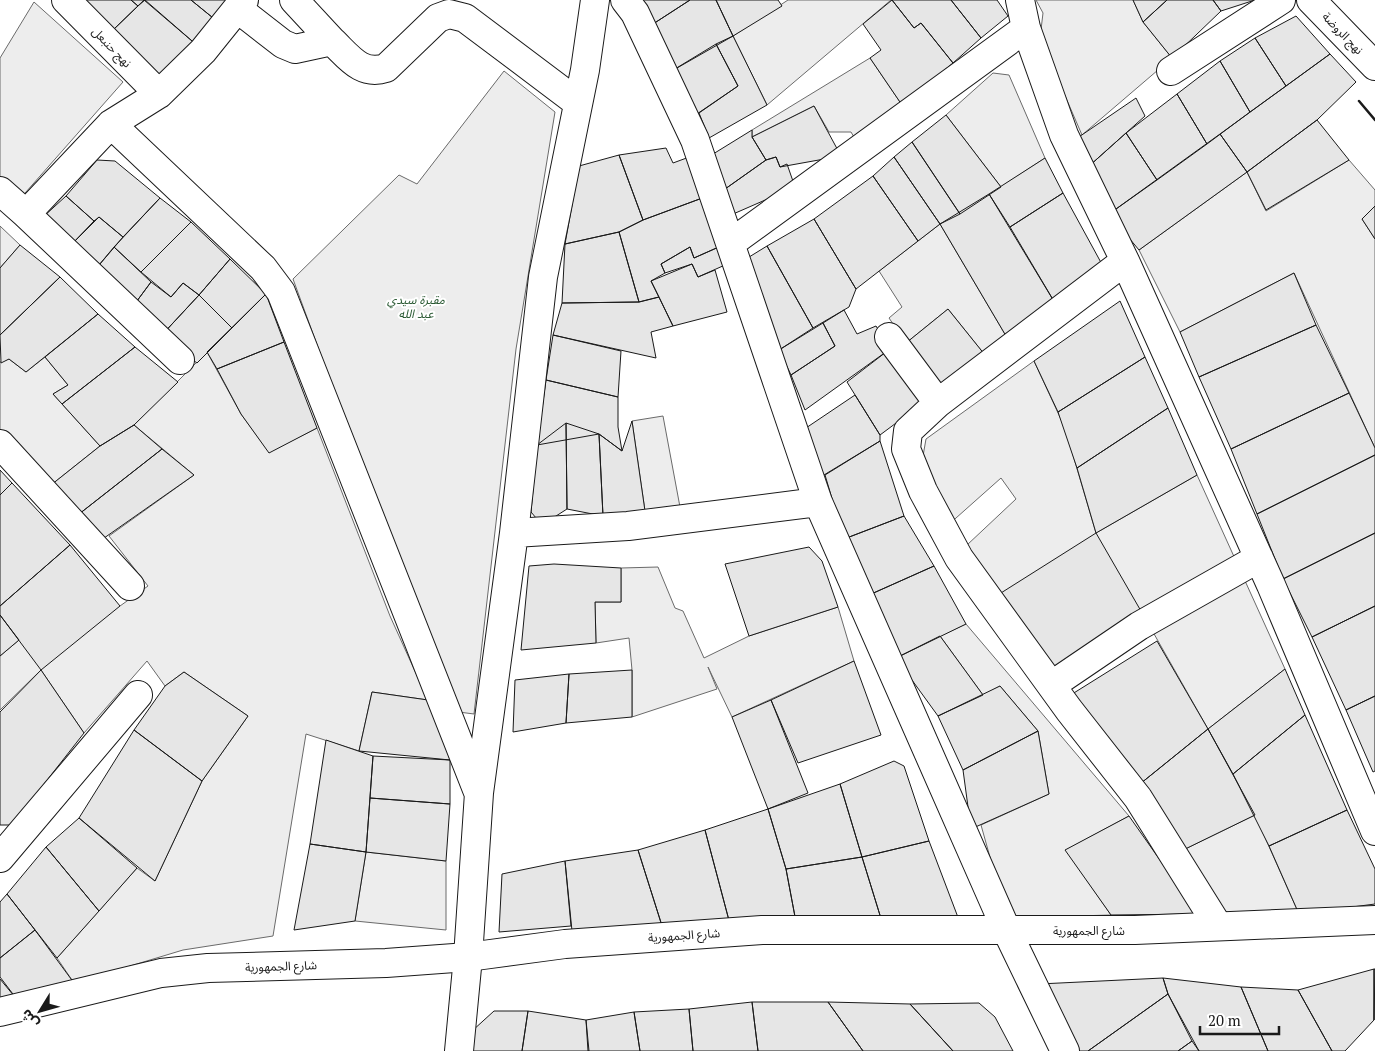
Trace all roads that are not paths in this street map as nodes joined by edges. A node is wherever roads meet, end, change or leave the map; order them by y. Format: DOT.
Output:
graph roads {
  1 [pos="66,0"];
  2 [pos="294,0"];
  3 [pos="595,0"];
  4 [pos="626,0"];
  5 [pos="1020,0"];
  6 [pos="1281,0"];
  7 [pos="1311,0"];
  8 [pos="241,5"];
  9 [pos="1026,28"];
  10 [pos="332,41"];
  11 [pos="1375,66"];
  12 [pos="1171,71"];
  13 [pos="158,94"];
  14 [pos="578,103"];
  15 [pos="111,124"];
  16 [pos="0,191"];
  17 [pos="26,214"];
  18 [pos="731,243"];
  19 [pos="1125,261"];
  20 [pos="889,337"];
  21 [pos="180,360"];
  22 [pos="938,404"];
  23 [pos="0,444"];
  24 [pos="818,502"];
  25 [pos="514,533"];
  26 [pos="1259,558"];
  27 [pos="130,586"];
  28 [pos="1052,685"];
  29 [pos="138,695"];
  30 [pos="479,793"];
  31 [pos="1375,830"];
  32 [pos="0,857"];
  33 [pos="1375,920"];
  34 [pos="1218,926"];
  35 [pos="1006,929"];
  36 [pos="468,957"];
  37 [pos="0,1012"];
  38 [pos="459,1051"];
  39 [pos="1065,1051"];
  1 -- 13 [label="street, نهج حنبعل"];
  2 -- 10 [label="street"];
  3 -- 14 [label="street"];
  4 -- 18 [label="street"];
  5 -- 9 [label="street"];
  6 -- 12 [label="street"];
  7 -- 11 [label="street, نهج الروضة"];
  8 -- 10 [label="street"];
  8 -- 13 [label="street"];
  9 -- 18 [label="street"];
  9 -- 19 [label="street"];
  10 -- 14 [label="street"];
  13 -- 15 [label="street"];
  14 -- 25 [label="street"];
  15 -- 17 [label="street"];
  15 -- 30 [label="street"];
  16 -- 17 [label="street"];
  17 -- 21 [label="street"];
  18 -- 24 [label="street"];
  19 -- 22 [label="street"];
  19 -- 26 [label="street"];
  20 -- 22 [label="street"];
  22 -- 28 [label="street"];
  23 -- 27 [label="street"];
  24 -- 25 [label="street"];
  24 -- 35 [label="street"];
  25 -- 30 [label="street"];
  26 -- 28 [label="street"];
  26 -- 31 [label="street"];
  28 -- 34 [label="street"];
  29 -- 32 [label="street"];
  30 -- 36 [label="street"];
  33 -- 34 [label="street, شارع الجمهورية"];
  34 -- 35 [label="street, شارع الجمهورية"];
  35 -- 36 [label="street, شارع الجمهورية"];
  35 -- 39 [label="street"];
  36 -- 37 [label="street, شارع الجمهورية"];
  36 -- 38 [label="street"];
}
